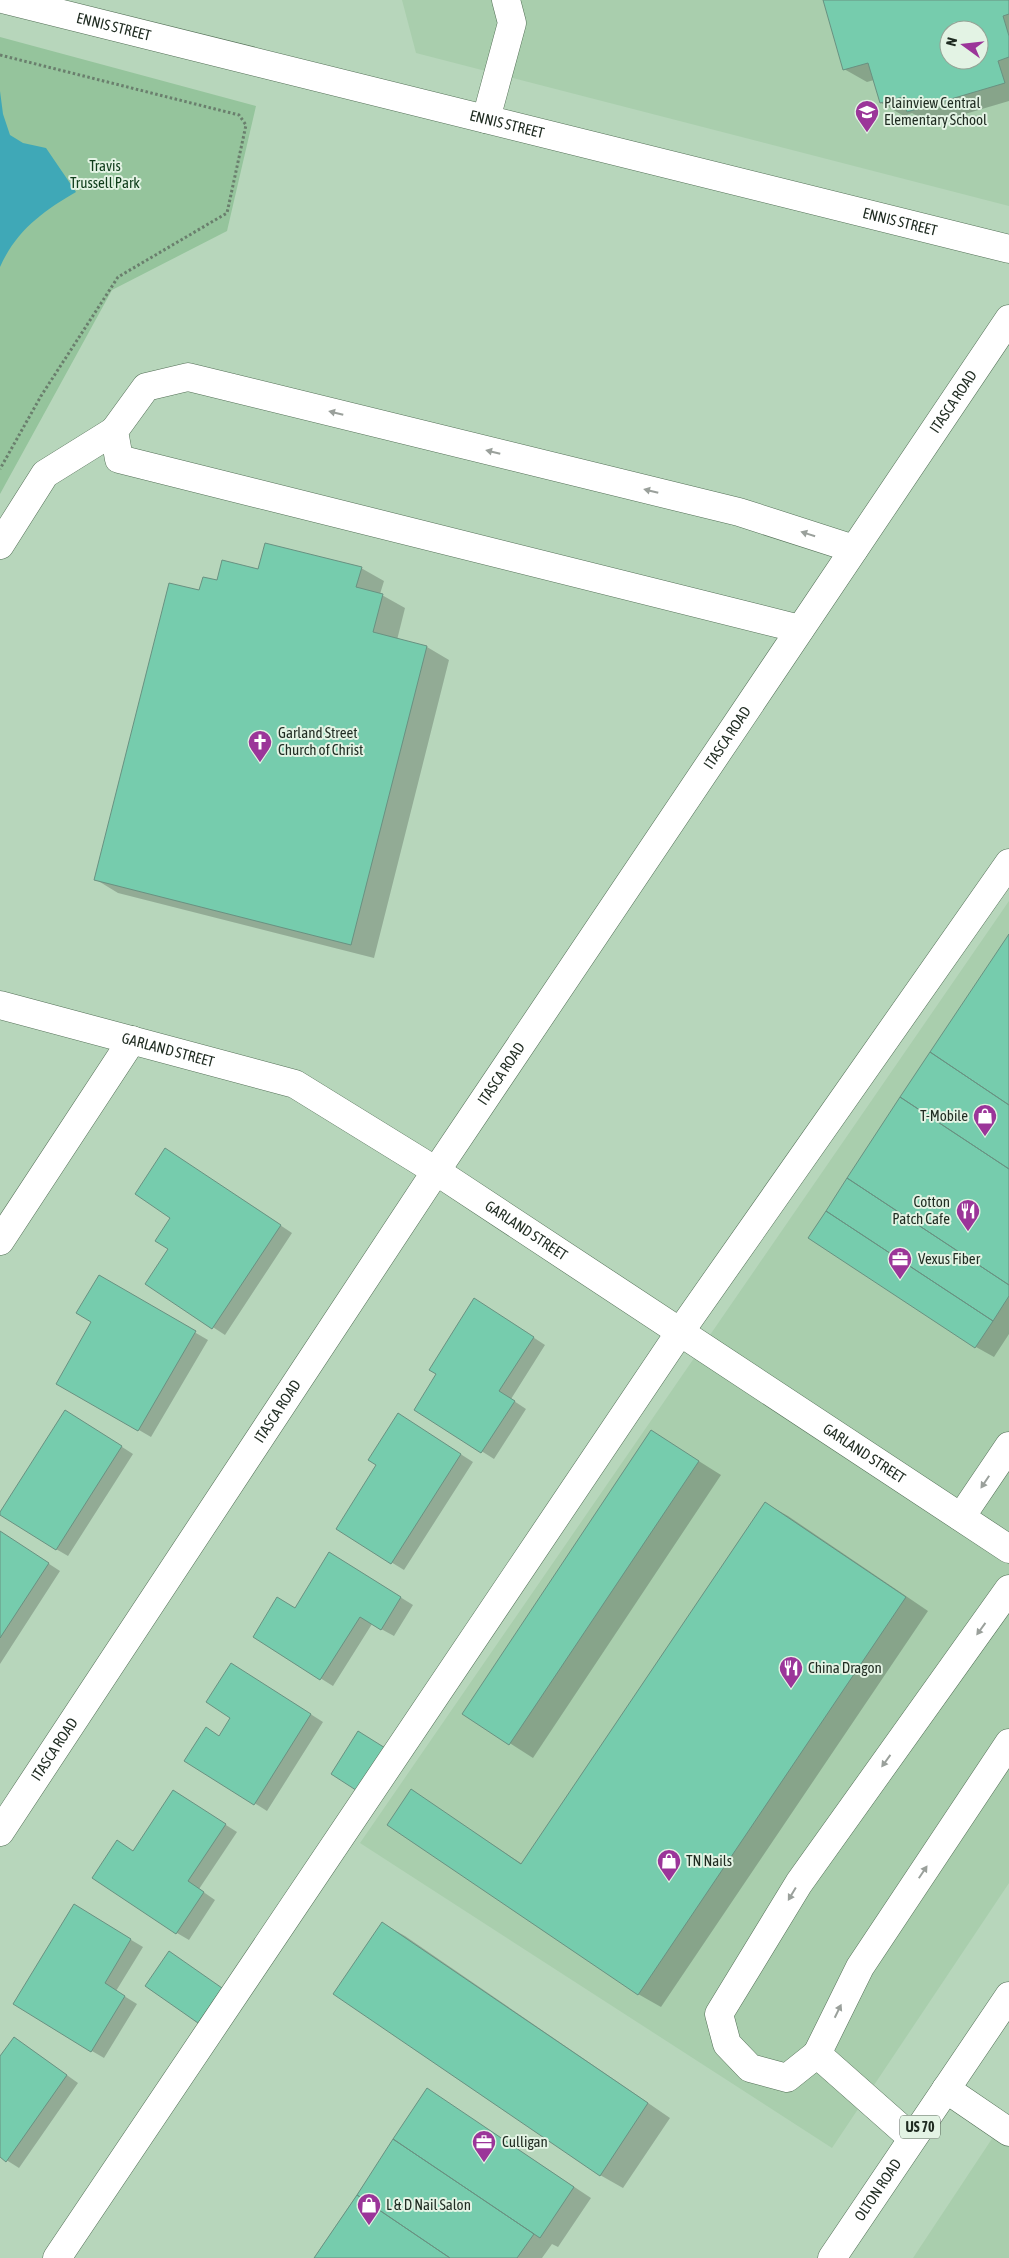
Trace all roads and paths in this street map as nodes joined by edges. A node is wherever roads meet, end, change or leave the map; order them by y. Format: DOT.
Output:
graph roads {
  1 [pos="6,0"];
  2 [pos="506,0"];
  3 [pos="0,55"];
  4 [pos="486,119"];
  5 [pos="1009,249"];
  6 [pos="1009,319"];
  7 [pos="114,430"];
  8 [pos="0,469"];
  9 [pos="0,544"];
  10 [pos="854,549"];
  11 [pos="800,629"];
  12 [pos="1009,863"];
  13 [pos="0,1005"];
  14 [pos="132,1040"];
  15 [pos="436,1172"];
  16 [pos="0,1241"];
  17 [pos="680,1332"];
  18 [pos="1009,1446"];
  19 [pos="961,1517"];
  20 [pos="1009,1548"];
  21 [pos="1009,1589"];
  22 [pos="1009,1742"];
  23 [pos="0,1832"];
  24 [pos="1009,1996"];
  25 [pos="817,2054"];
  26 [pos="946,2090"];
  27 [pos="1009,2132"];
  28 [pos="912,2138"];
  29 [pos="57,2258"];
  30 [pos="832,2258"];
  1 -- 4 [label="street, ENNIS STREET"];
  2 -- 4 [label="street"];
  3 -- 8 [label="path"];
  4 -- 5 [label="street, ENNIS STREET"];
  6 -- 10 [label="street, ITASCA ROAD"];
  7 -- 9 [label="street"];
  10 -- 7 [label="street, one-way"];
  7 -- 11 [label="street"];
  10 -- 11 [label="street, ITASCA ROAD"];
  11 -- 15 [label="street, ITASCA ROAD"];
  12 -- 17 [label="street"];
  13 -- 14 [label="street, GARLAND STREET"];
  14 -- 15 [label="street, GARLAND STREET"];
  14 -- 16 [label="street"];
  15 -- 17 [label="street, GARLAND STREET"];
  15 -- 23 [label="street, ITASCA ROAD"];
  17 -- 19 [label="street, GARLAND STREET"];
  17 -- 29 [label="street"];
  18 -- 19 [label="street, one-way"];
  19 -- 20 [label="street, GARLAND STREET"];
  21 -- 25 [label="street, one-way"];
  25 -- 22 [label="street, one-way"];
  24 -- 26 [label="street, OLTON ROAD / US 70"];
  25 -- 28 [label="street"];
  26 -- 27 [label="street"];
  26 -- 28 [label="street, OLTON ROAD / US 70"];
  28 -- 30 [label="street, OLTON ROAD / US 70"];
}
